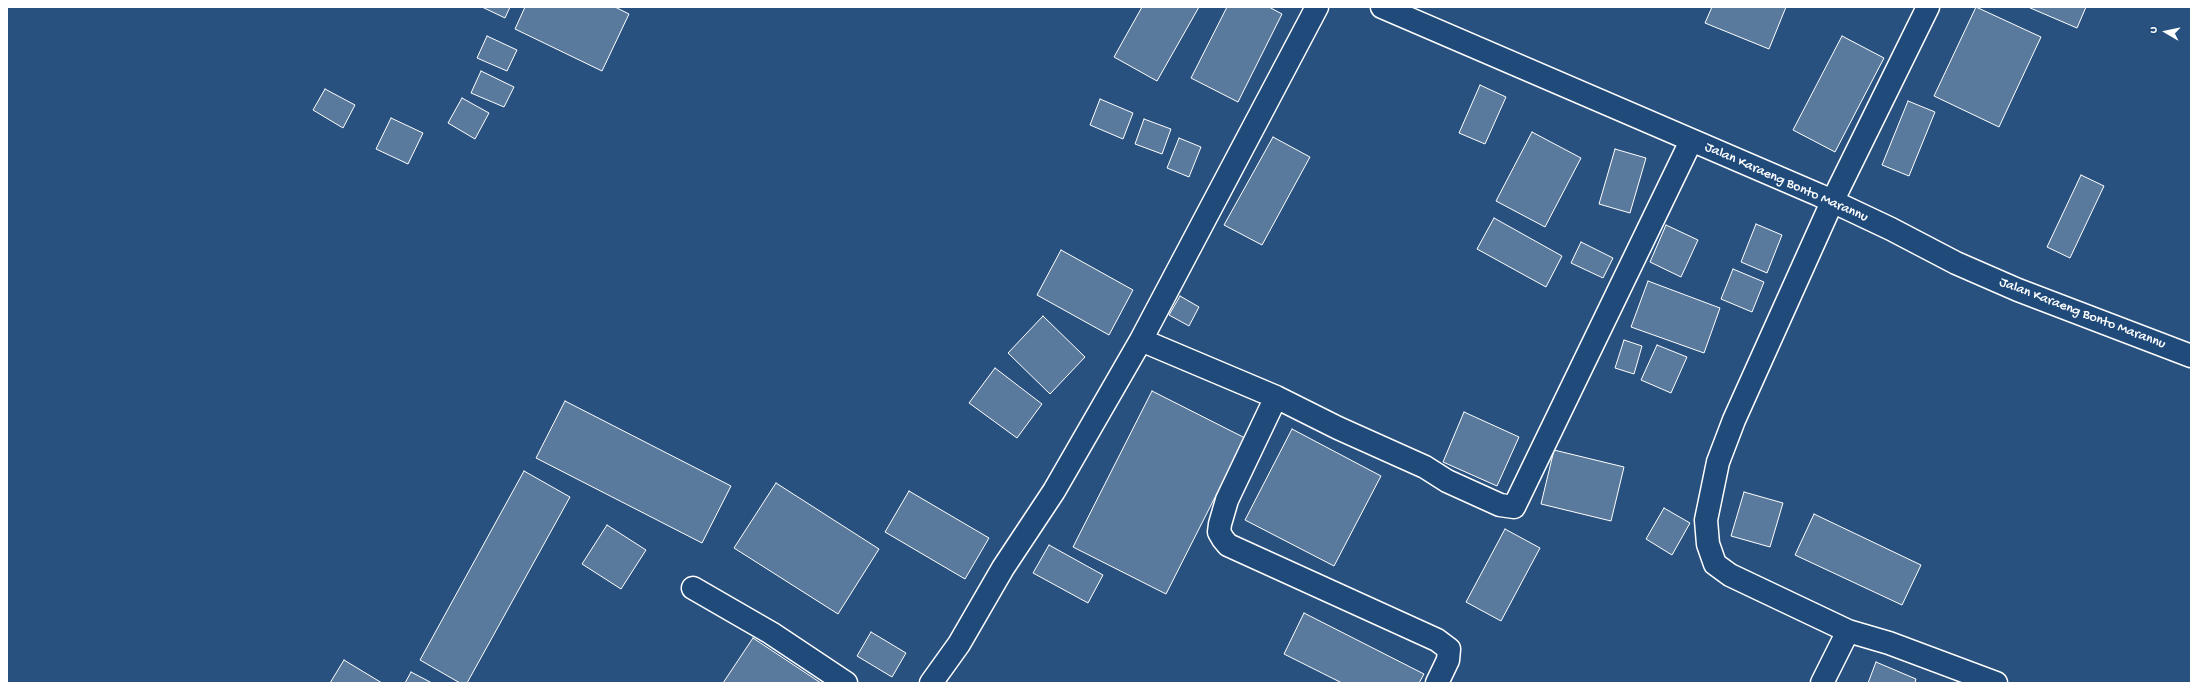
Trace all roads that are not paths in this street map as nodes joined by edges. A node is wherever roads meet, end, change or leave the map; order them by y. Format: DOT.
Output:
graph roads {
  1 [pos="1318,7"];
  2 [pos="1382,7"];
  3 [pos="1928,7"];
  4 [pos="1691,141"];
  5 [pos="1832,202"];
  6 [pos="1141,340"];
  7 [pos="2191,356"];
  8 [pos="1276,397"];
  9 [pos="693,588"];
  10 [pos="1848,631"];
  11 [pos="846,683"];
  12 [pos="931,683"];
  13 [pos="1437,683"];
  14 [pos="1822,683"];
  15 [pos="1996,683"];
  1 -- 6 [label="street"];
  2 -- 4 [label="street, Jalan Karaeng Bonto Marannu"];
  3 -- 5 [label="street"];
  4 -- 5 [label="street, Jalan Karaeng Bonto Marannu"];
  4 -- 8 [label="street"];
  5 -- 7 [label="street, Jalan Karaeng Bonto Marannu"];
  5 -- 10 [label="street"];
  6 -- 8 [label="street"];
  6 -- 12 [label="street"];
  8 -- 13 [label="street"];
  9 -- 11 [label="street"];
  10 -- 14 [label="street"];
  10 -- 15 [label="street"];
}
